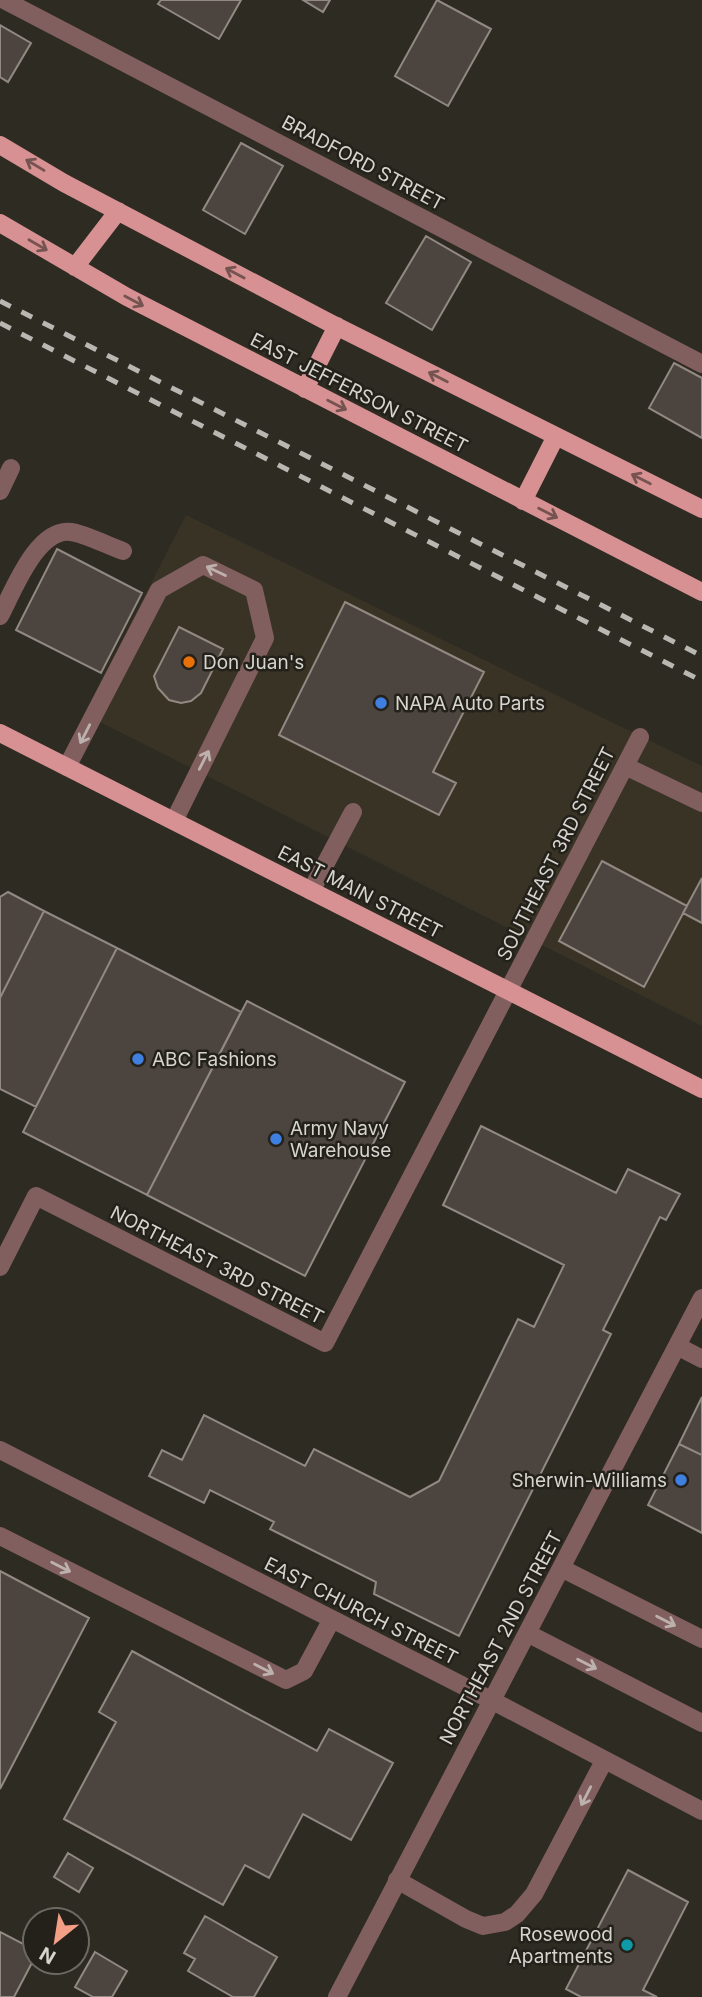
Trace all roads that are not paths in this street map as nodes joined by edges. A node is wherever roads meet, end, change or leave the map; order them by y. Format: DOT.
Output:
graph roads {
  1 [pos="4,0"];
  2 [pos="0,145"];
  3 [pos="118,211"];
  4 [pos="0,223"];
  5 [pos="75,267"];
  6 [pos="337,326"];
  7 [pos="702,364"];
  8 [pos="305,389"];
  9 [pos="556,436"];
  10 [pos="11,468"];
  11 [pos="0,491"];
  12 [pos="523,501"];
  13 [pos="702,509"];
  14 [pos="123,551"];
  15 [pos="702,592"];
  16 [pos="0,616"];
  17 [pos="0,733"];
  18 [pos="640,737"];
  19 [pos="625,766"];
  20 [pos="67,767"];
  21 [pos="702,803"];
  22 [pos="353,812"];
  23 [pos="174,821"];
  24 [pos="311,891"];
  25 [pos="509,991"];
  26 [pos="702,1089"];
  27 [pos="0,1267"];
  28 [pos="702,1298"];
  29 [pos="677,1346"];
  30 [pos="702,1359"];
  31 [pos="0,1450"];
  32 [pos="0,1536"];
  33 [pos="561,1568"];
  34 [pos="332,1619"];
  35 [pos="527,1633"];
  36 [pos="702,1639"];
  37 [pos="491,1700"];
  38 [pos="702,1723"];
  39 [pos="604,1761"];
  40 [pos="702,1811"];
  41 [pos="397,1880"];
  42 [pos="337,1997"];
  1 -- 7 [label="street, BRADFORD STREET"];
  3 -- 2 [label="main road, one-way"];
  3 -- 5 [label="main road"];
  6 -- 3 [label="main road, one-way"];
  4 -- 5 [label="main road, EAST JEFFERSON STREET, one-way"];
  5 -- 8 [label="main road, EAST JEFFERSON STREET, one-way"];
  6 -- 8 [label="main road"];
  9 -- 6 [label="main road, one-way"];
  8 -- 12 [label="main road, EAST JEFFERSON STREET, one-way"];
  9 -- 12 [label="main road"];
  13 -- 9 [label="main road, one-way"];
  10 -- 11 [label="street"];
  12 -- 15 [label="main road, EAST JEFFERSON STREET, one-way"];
  14 -- 16 [label="street"];
  17 -- 20 [label="main road, EAST MAIN STREET"];
  18 -- 19 [label="street, SOUTHEAST 3RD STREET"];
  19 -- 21 [label="street"];
  19 -- 25 [label="street, SOUTHEAST 3RD STREET"];
  20 -- 23 [label="main road, EAST MAIN STREET"];
  23 -- 20 [label="street, one-way"];
  22 -- 24 [label="street"];
  23 -- 24 [label="main road, EAST MAIN STREET"];
  24 -- 25 [label="main road, EAST MAIN STREET"];
  25 -- 26 [label="main road, EAST MAIN STREET"];
  25 -- 27 [label="street, NORTHEAST 3RD STREET"];
  28 -- 29 [label="street, NORTHEAST 2ND STREET"];
  29 -- 30 [label="street"];
  29 -- 33 [label="street, NORTHEAST 2ND STREET"];
  31 -- 34 [label="street, EAST CHURCH STREET"];
  32 -- 34 [label="street, one-way"];
  33 -- 35 [label="street, NORTHEAST 2ND STREET"];
  33 -- 36 [label="street, one-way"];
  34 -- 37 [label="street, EAST CHURCH STREET"];
  35 -- 37 [label="street, NORTHEAST 2ND STREET"];
  35 -- 38 [label="street, one-way"];
  37 -- 39 [label="street, EAST CHURCH STREET"];
  37 -- 41 [label="street, NORTHEAST 2ND STREET"];
  39 -- 40 [label="street, EAST CHURCH STREET"];
  39 -- 41 [label="street, one-way"];
  41 -- 42 [label="street, NORTHEAST 2ND STREET"];
}
